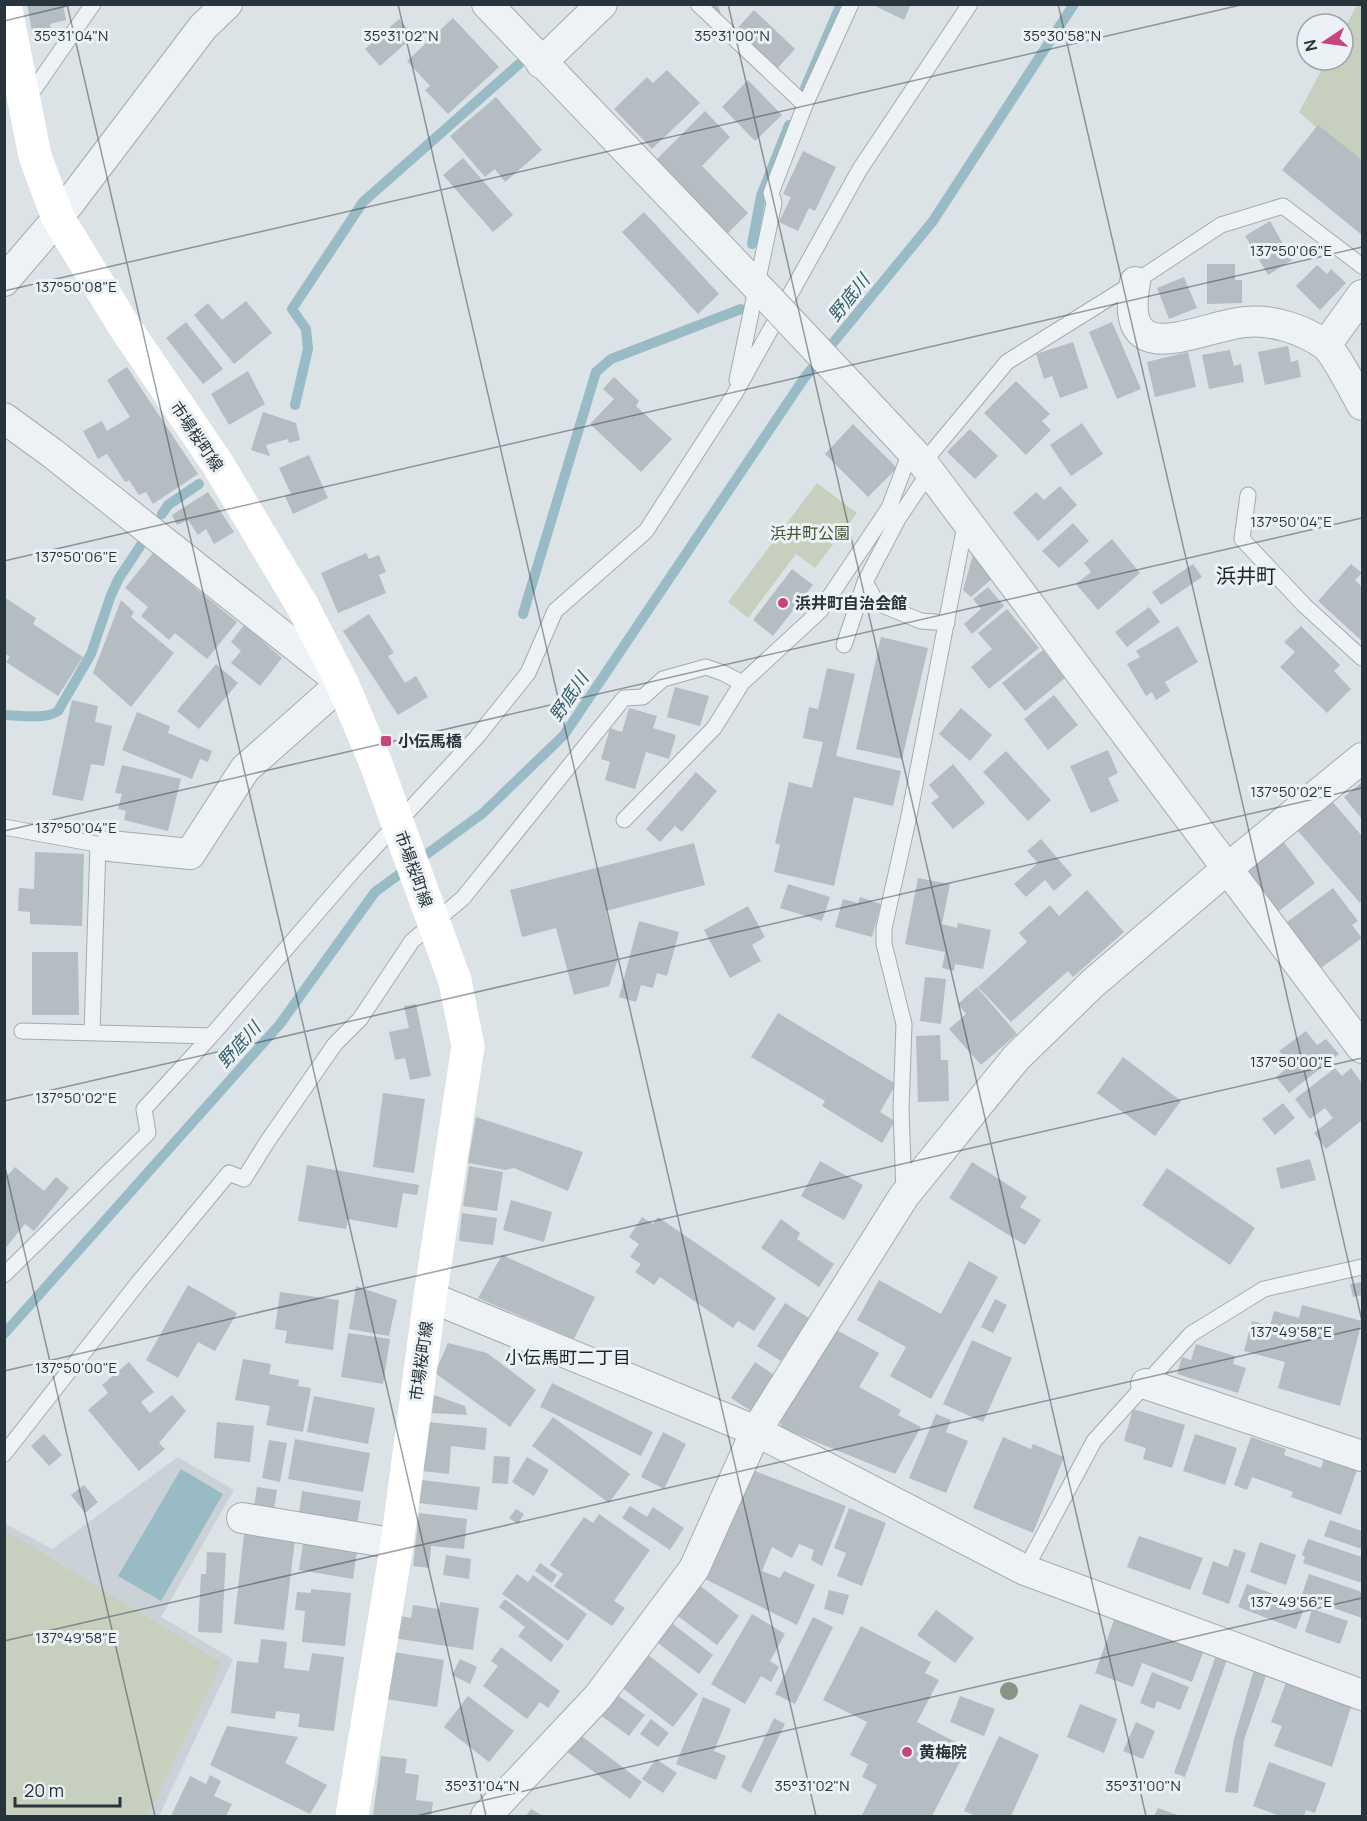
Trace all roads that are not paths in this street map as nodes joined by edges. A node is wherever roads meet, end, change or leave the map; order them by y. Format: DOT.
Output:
graph roads {
  1 [pos="4,4"];
  2 [pos="93,4"];
  3 [pos="226,4"];
  4 [pos="487,4"];
  5 [pos="602,4"];
  6 [pos="698,4"];
  7 [pos="851,4"];
  8 [pos="970,4"];
  9 [pos="541,63"];
  10 [pos="22,92"];
  11 [pos="805,105"];
  12 [pos="58,218"];
  13 [pos="1362,266"];
  14 [pos="4,280"];
  15 [pos="1135,282"];
  16 [pos="763,294"];
  17 [pos="1362,296"];
  18 [pos="1326,345"];
  19 [pos="734,395"];
  20 [pos="1362,405"];
  21 [pos="4,418"];
  22 [pos="917,456"];
  23 [pos="942,487"];
  24 [pos="1248,495"];
  25 [pos="966,520"];
  26 [pos="865,582"];
  27 [pos="947,623"];
  28 [pos="844,645"];
  29 [pos="1362,658"];
  30 [pos="342,683"];
  31 [pos="742,683"];
  32 [pos="1362,758"];
  33 [pos="624,820"];
  34 [pos="4,826"];
  35 [pos="104,845"];
  36 [pos="1228,868"];
  37 [pos="22,1031"];
  38 [pos="92,1032"];
  39 [pos="211,1036"];
  40 [pos="1362,1048"];
  41 [pos="904,1196"];
  42 [pos="1362,1267"];
  43 [pos="4,1275"];
  44 [pos="430,1297"];
  45 [pos="1146,1384"];
  46 [pos="756,1431"];
  47 [pos="4,1454"];
  48 [pos="1362,1456"];
  49 [pos="242,1518"];
  50 [pos="397,1544"];
  51 [pos="1025,1570"];
  52 [pos="1362,1695"];
  53 [pos="352,1816"];
  54 [pos="486,1816"];
  1 -- 10 [label="main road, 市場桜町線"];
  2 -- 10 [label="lane"];
  3 -- 12 [label="street"];
  4 -- 9 [label="street"];
  5 -- 9 [label="street"];
  6 -- 11 [label="lane"];
  7 -- 11 [label="lane"];
  8 -- 19 [label="lane"];
  9 -- 16 [label="street"];
  10 -- 12 [label="main road, 市場桜町線"];
  11 -- 16 [label="lane"];
  12 -- 14 [label="street"];
  12 -- 30 [label="main road, 市場桜町線"];
  13 -- 15 [label="lane"];
  15 -- 18 [label="street"];
  15 -- 22 [label="lane"];
  16 -- 19 [label="lane"];
  16 -- 22 [label="street, bridge"];
  17 -- 18 [label="street"];
  18 -- 20 [label="street"];
  19 -- 39 [label="lane"];
  21 -- 30 [label="street"];
  22 -- 23 [label="street"];
  22 -- 31 [label="lane"];
  23 -- 25 [label="street"];
  23 -- 26 [label="lane"];
  24 -- 29 [label="lane"];
  25 -- 27 [label="lane"];
  25 -- 36 [label="street"];
  26 -- 27 [label="lane"];
  26 -- 28 [label="lane"];
  27 -- 41 [label="lane"];
  30 -- 35 [label="street"];
  30 -- 44 [label="main road, 市場桜町線, bridge"];
  31 -- 33 [label="lane"];
  31 -- 47 [label="lane"];
  32 -- 36 [label="street"];
  34 -- 35 [label="lane"];
  35 -- 38 [label="lane"];
  36 -- 40 [label="street"];
  36 -- 41 [label="street"];
  37 -- 38 [label="lane"];
  38 -- 39 [label="lane"];
  39 -- 43 [label="lane"];
  41 -- 46 [label="street"];
  42 -- 45 [label="lane"];
  44 -- 46 [label="street"];
  44 -- 50 [label="main road, 市場桜町線"];
  45 -- 48 [label="street"];
  45 -- 51 [label="lane"];
  46 -- 51 [label="street"];
  46 -- 54 [label="street"];
  49 -- 50 [label="street"];
  50 -- 53 [label="main road, 市場桜町線"];
  51 -- 52 [label="street"];
}
